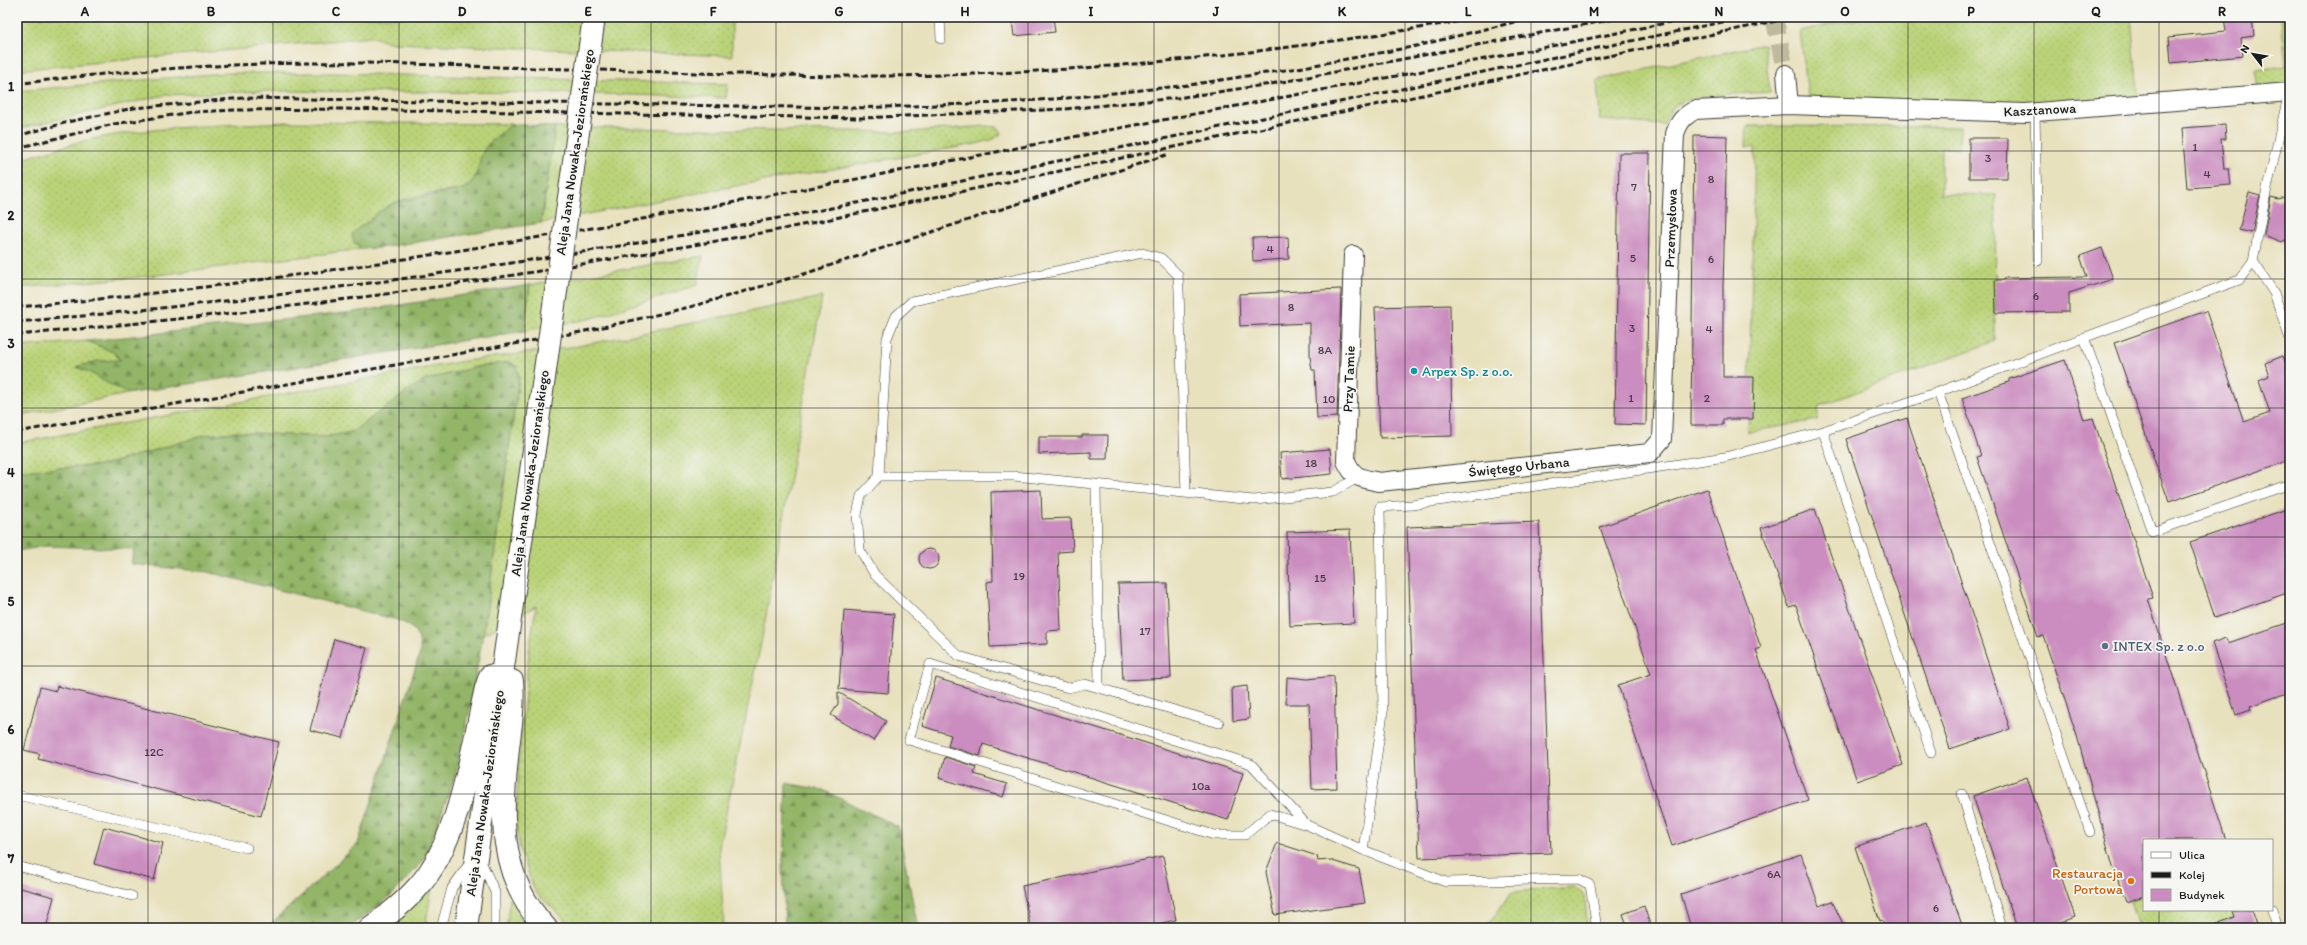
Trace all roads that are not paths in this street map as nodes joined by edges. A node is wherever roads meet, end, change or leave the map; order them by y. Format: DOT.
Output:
graph roads {
  1 [pos="594,17"];
  2 [pos="940,17"];
  3 [pos="941,40"];
  4 [pos="1786,74"];
  5 [pos="2290,92"];
  6 [pos="1789,105"];
  7 [pos="2036,112"];
  8 [pos="1353,255"];
  9 [pos="2038,261"];
  10 [pos="2253,261"];
  11 [pos="2084,337"];
  12 [pos="2290,339"];
  13 [pos="1938,392"];
  14 [pos="1823,431"];
  15 [pos="1657,447"];
  16 [pos="879,476"];
  17 [pos="1359,477"];
  18 [pos="2290,484"];
  19 [pos="1096,486"];
  20 [pos="1186,492"];
  21 [pos="508,628"];
  22 [pos="1098,688"];
  23 [pos="1219,723"];
  24 [pos="1931,752"];
  25 [pos="1962,794"];
  26 [pos="17,795"];
  27 [pos="1307,826"];
  28 [pos="2090,832"];
  29 [pos="247,848"];
  30 [pos="1363,850"];
  31 [pos="477,852"];
  32 [pos="17,866"];
  33 [pos="132,896"];
  34 [pos="2272,911"];
  35 [pos="370,928"];
  36 [pos="440,928"];
  37 [pos="466,928"];
  38 [pos="495,928"];
  39 [pos="546,928"];
  40 [pos="1597,928"];
  41 [pos="2002,928"];
  42 [pos="2278,928"];
  1 -- 21 [label="main road, Aleja Jana Nowaka-Jeziorańskiego, bridge"];
  2 -- 3 [label="lane"];
  4 -- 6 [label="street"];
  5 -- 7 [label="street, Kasztanowa"];
  5 -- 10 [label="lane"];
  6 -- 7 [label="street, Kasztanowa"];
  6 -- 15 [label="street, Przemysłowa"];
  7 -- 9 [label="lane"];
  8 -- 17 [label="street, Przy Tamie"];
  10 -- 11 [label="lane"];
  10 -- 12 [label="lane"];
  11 -- 13 [label="lane"];
  11 -- 18 [label="lane"];
  13 -- 14 [label="lane"];
  13 -- 28 [label="lane"];
  14 -- 24 [label="lane"];
  14 -- 30 [label="lane"];
  15 -- 17 [label="street, Świętego Urbana"];
  16 -- 19 [label="lane"];
  16 -- 20 [label="lane"];
  16 -- 22 [label="lane"];
  17 -- 20 [label="lane"];
  19 -- 20 [label="lane"];
  19 -- 22 [label="lane"];
  21 -- 31 [label="main road, Aleja Jana Nowaka-Jeziorańskiego"];
  21 -- 35 [label="main road"];
  21 -- 39 [label="main road"];
  22 -- 23 [label="lane"];
  25 -- 41 [label="lane"];
  26 -- 29 [label="lane"];
  27 -- 27 [label="lane"];
  27 -- 30 [label="lane"];
  30 -- 40 [label="lane"];
  31 -- 36 [label="lane"];
  31 -- 37 [label="main road, Aleja Jana Nowaka-Jeziorańskiego"];
  31 -- 38 [label="lane"];
  32 -- 33 [label="lane"];
  34 -- 42 [label="lane"];
}
